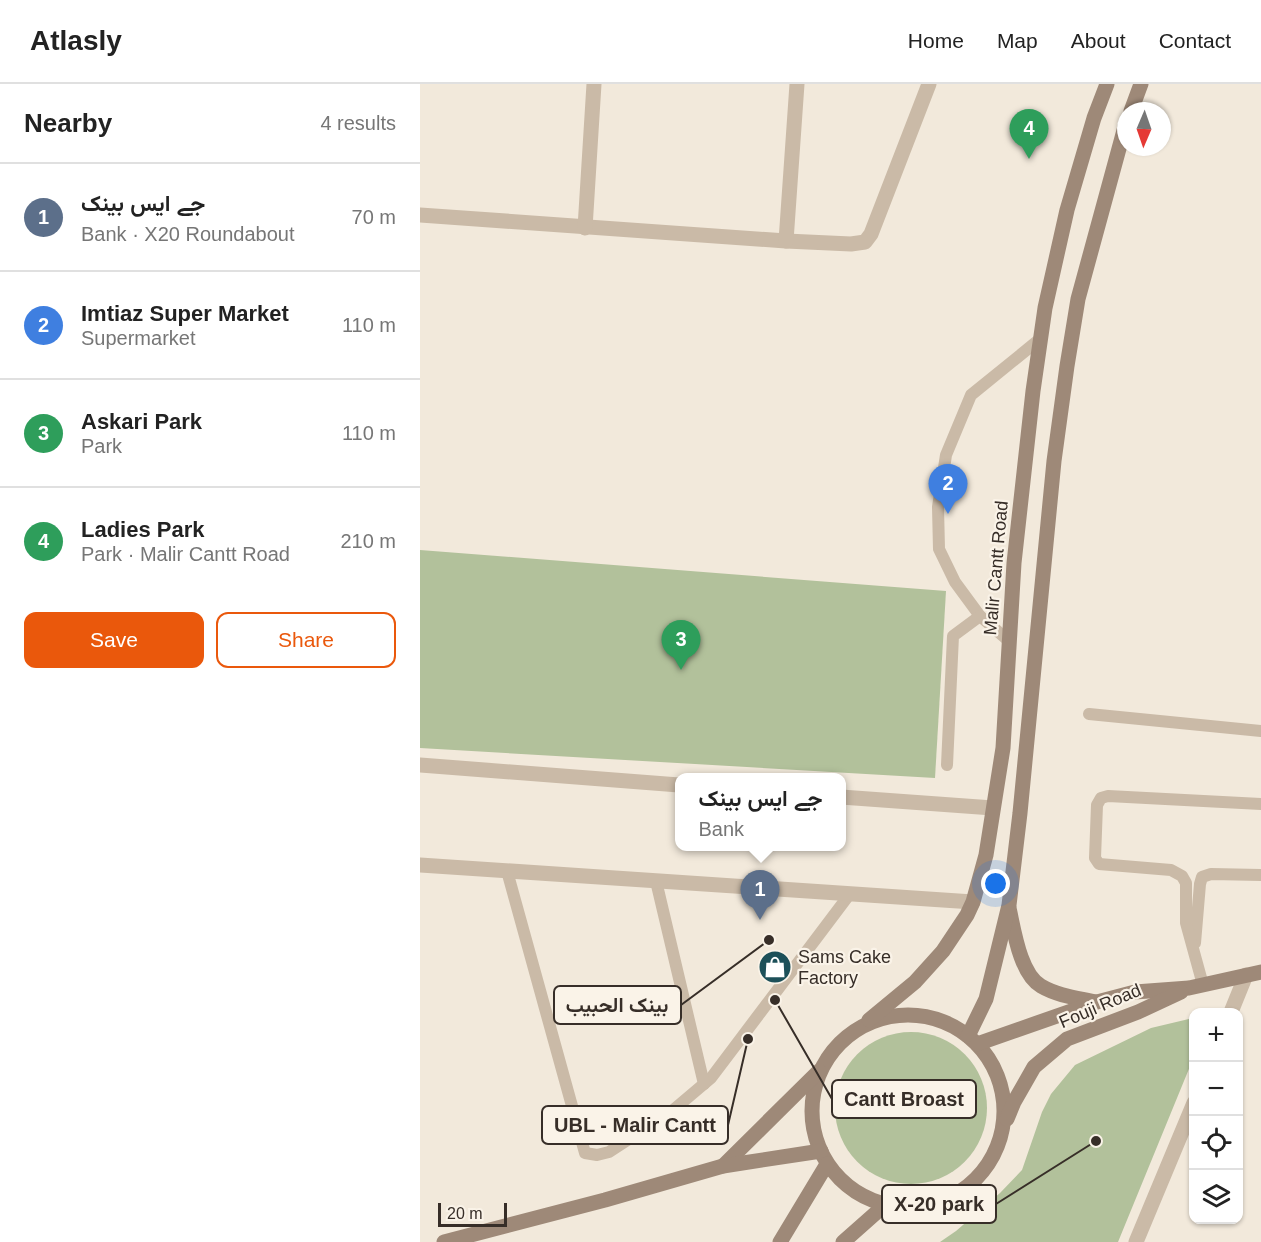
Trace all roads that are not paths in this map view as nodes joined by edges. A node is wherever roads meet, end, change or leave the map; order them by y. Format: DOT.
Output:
graph roads {
  1 [pos="594,84"];
  2 [pos="797,84"];
  3 [pos="929,84"];
  4 [pos="1107,84"];
  5 [pos="1141,84"];
  6 [pos="1134,102"];
  7 [pos="1117,156"];
  8 [pos="420,215"];
  9 [pos="585,228"];
  10 [pos="786,241"];
  11 [pos="1040,339"];
  12 [pos="980,616"];
  13 [pos="1010,642"];
  14 [pos="1089,714"];
  15 [pos="1261,731"];
  16 [pos="420,765"];
  17 [pos="947,765"];
  18 [pos="675,785"];
  19 [pos="846,797"];
  20 [pos="1261,804"];
  21 [pos="993,808"];
  22 [pos="420,865"];
  23 [pos="507,871"];
  24 [pos="1261,875"];
  25 [pos="656,881"];
  26 [pos="849,895"];
  27 [pos="973,902"];
  28 [pos="1009,905"];
  29 [pos="1194,948"];
  30 [pos="1253,974"];
  31 [pos="1196,987"];
  32 [pos="1097,1002"];
  33 [pos="1233,1008"];
  34 [pos="869,1020"];
  35 [pos="972,1040"];
  36 [pos="822,1067"];
  37 [pos="704,1084"];
  38 [pos="1189,1115"];
  39 [pos="1002,1133"];
  40 [pos="824,1157"];
  41 [pos="723,1166"];
  42 [pos="886,1204"];
  43 [pos="444,1242"];
  44 [pos="780,1242"];
  45 [pos="843,1242"];
  46 [pos="1136,1242"];
  1 -- 9 [label="street"];
  2 -- 10 [label="street"];
  3 -- 10 [label="street"];
  4 -- 11 [label="main road, Malir Cantt Road"];
  5 -- 6 [label="main road"];
  7 -- 28 [label="main road"];
  8 -- 9 [label="street"];
  9 -- 10 [label="street"];
  11 -- 12 [label="lane"];
  11 -- 13 [label="main road, Malir Cantt Road"];
  12 -- 13 [label="lane"];
  12 -- 17 [label="lane"];
  13 -- 21 [label="main road, Malir Cantt Road"];
  14 -- 15 [label="lane"];
  16 -- 18 [label="street"];
  19 -- 21 [label="street"];
  20 -- 29 [label="lane"];
  21 -- 27 [label="main road, Malir Cantt Road"];
  22 -- 23 [label="street"];
  23 -- 25 [label="street"];
  23 -- 37 [label="lane"];
  24 -- 29 [label="lane"];
  25 -- 26 [label="street"];
  25 -- 37 [label="lane"];
  26 -- 27 [label="street"];
  26 -- 37 [label="lane"];
  27 -- 34 [label="main road, Malir Cantt Road"];
  28 -- 32 [label="main road"];
  28 -- 35 [label="main road"];
  29 -- 31 [label="lane"];
  30 -- 31 [label="main road, Fouji Road"];
  30 -- 33 [label="street"];
  31 -- 32 [label="main road, Fouji Road"];
  31 -- 39 [label="main road, Fouji Road"];
  32 -- 35 [label="main road, Fouji Road"];
  34 -- 35 [label="main road"];
  34 -- 36 [label="main road"];
  35 -- 39 [label="main road"];
  36 -- 40 [label="main road"];
  36 -- 41 [label="main road"];
  38 -- 46 [label="street"];
  39 -- 42 [label="main road"];
  40 -- 41 [label="main road"];
  40 -- 42 [label="main road"];
  40 -- 44 [label="main road"];
  41 -- 43 [label="main road"];
  42 -- 45 [label="main road"];
}
